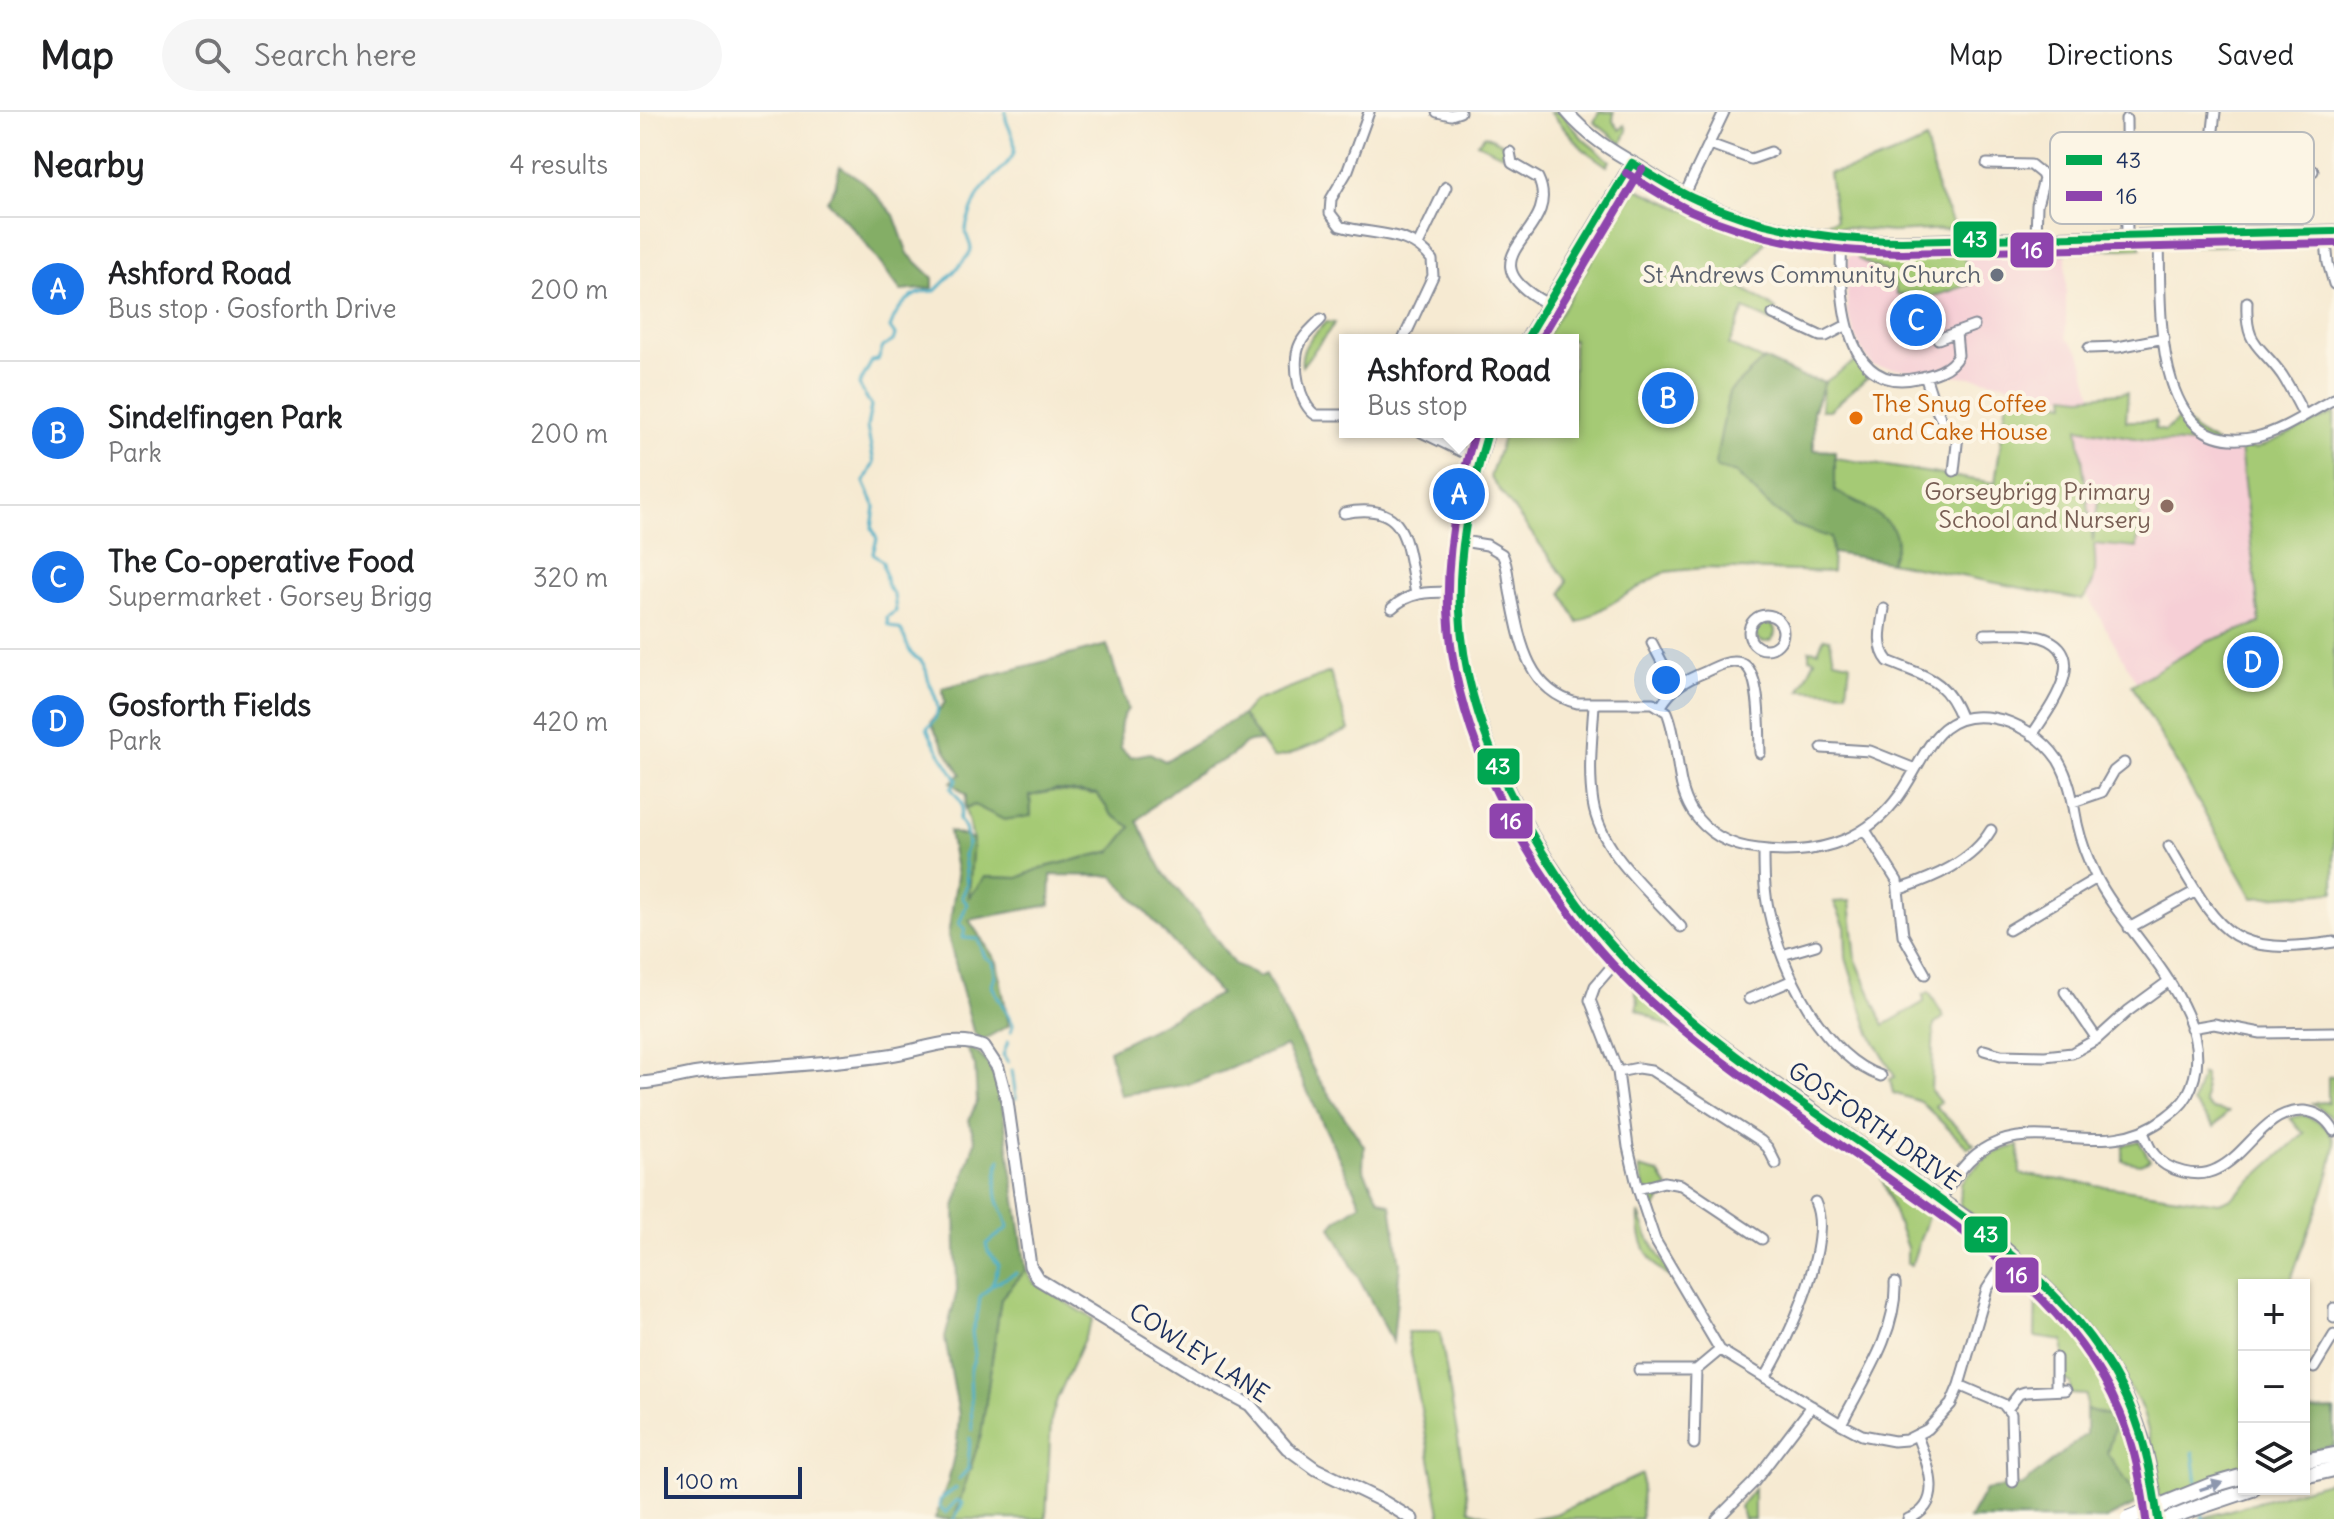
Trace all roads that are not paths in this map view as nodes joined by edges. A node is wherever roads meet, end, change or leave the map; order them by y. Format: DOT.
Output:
graph roads {
  1 [pos="1369,112"];
  2 [pos="1437,112"];
  3 [pos="1460,112"];
  4 [pos="1567,112"];
  5 [pos="1724,112"];
  6 [pos="2215,112"];
  7 [pos="2126,119"];
  8 [pos="2126,132"];
  9 [pos="2213,132"];
  10 [pos="1710,144"];
  11 [pos="1510,152"];
  12 [pos="1771,152"];
  13 [pos="1632,163"];
  14 [pos="1987,164"];
  15 [pos="1446,187"];
  16 [pos="1685,194"];
  17 [pos="2127,224"];
  18 [pos="2211,224"];
  19 [pos="2329,231"];
  20 [pos="2211,234"];
  21 [pos="2159,235"];
  22 [pos="2127,236"];
  23 [pos="2036,238"];
  24 [pos="1842,239"];
  25 [pos="1418,245"];
  26 [pos="2334,284"];
  27 [pos="2247,302"];
  28 [pos="1546,303"];
  29 [pos="1773,314"];
  30 [pos="1321,319"];
  31 [pos="1847,325"];
  32 [pos="1974,326"];
  33 [pos="1956,333"];
  34 [pos="1407,334"];
  35 [pos="1529,334"];
  36 [pos="2164,338"];
  37 [pos="1938,339"];
  38 [pos="2089,348"];
  39 [pos="1925,376"];
  40 [pos="2334,399"];
  41 [pos="1339,415"];
  42 [pos="2304,415"];
  43 [pos="1944,424"];
  44 [pos="1924,432"];
  45 [pos="1433,438"];
  46 [pos="1486,438"];
  47 [pos="1479,460"];
  48 [pos="1954,471"];
  49 [pos="1344,513"];
  50 [pos="1462,541"];
  51 [pos="1458,592"];
  52 [pos="1416,594"];
  53 [pos="1392,608"];
  54 [pos="1884,609"];
  55 [pos="1985,634"];
  56 [pos="1652,643"];
  57 [pos="1754,644"];
  58 [pos="1744,663"];
  59 [pos="1675,687"];
  60 [pos="1594,705"];
  61 [pos="1661,706"];
  62 [pos="1961,719"];
  63 [pos="2032,735"];
  64 [pos="1822,748"];
  65 [pos="1760,753"];
  66 [pos="2124,763"];
  67 [pos="1915,769"];
  68 [pos="2073,802"];
  69 [pos="1865,830"];
  70 [pos="1991,830"];
  71 [pos="2169,846"];
  72 [pos="1764,850"];
  73 [pos="2097,878"];
  74 [pos="1900,889"];
  75 [pos="2196,891"];
  76 [pos="1681,927"];
  77 [pos="2129,928"];
  78 [pos="2009,930"];
  79 [pos="2334,942"];
  80 [pos="1816,945"];
  81 [pos="1782,955"];
  82 [pos="1621,956"];
  83 [pos="1925,974"];
  84 [pos="1793,980"];
  85 [pos="2169,981"];
  86 [pos="2065,992"];
  87 [pos="1749,999"];
  88 [pos="2191,1028"];
  89 [pos="2334,1032"];
  90 [pos="2097,1039"];
  91 [pos="1984,1050"];
  92 [pos="1618,1072"];
  93 [pos="1881,1076"];
  94 [pos="640,1083"];
  95 [pos="2334,1131"];
  96 [pos="2143,1132"];
  97 [pos="1776,1164"];
  98 [pos="1638,1189"];
  99 [pos="1941,1199"];
  100 [pos="1815,1202"];
  101 [pos="1762,1239"];
  102 [pos="2011,1253"];
  103 [pos="1895,1283"];
  104 [pos="2334,1308"];
  105 [pos="2334,1318"];
  106 [pos="2334,1335"];
  107 [pos="1720,1350"];
  108 [pos="2056,1358"];
  109 [pos="2314,1368"];
  110 [pos="1639,1370"];
  111 [pos="1696,1370"];
  112 [pos="1765,1378"];
  113 [pos="1959,1385"];
  114 [pos="1812,1406"];
  115 [pos="2008,1408"];
  116 [pos="1841,1424"];
  117 [pos="1917,1436"];
  118 [pos="1694,1444"];
  119 [pos="2334,1455"];
  120 [pos="2310,1467"];
  121 [pos="2334,1469"];
  122 [pos="2238,1478"];
  123 [pos="2013,1482"];
  124 [pos="2238,1494"];
  125 [pos="1725,1510"];
  126 [pos="1412,1519"];
  127 [pos="1717,1519"];
  128 [pos="1734,1519"];
  129 [pos="1908,1519"];
  130 [pos="2128,1519"];
  131 [pos="2161,1519"];
  1 -- 25 [label="street"];
  2 -- 3 [label="street"];
  4 -- 13 [label="street"];
  5 -- 10 [label="street"];
  6 -- 9 [label="street"];
  7 -- 8 [label="street"];
  10 -- 12 [label="street"];
  10 -- 16 [label="street"];
  11 -- 28 [label="street"];
  13 -- 16 [label="street"];
  13 -- 28 [label="street"];
  14 -- 23 [label="street"];
  15 -- 25 [label="street"];
  16 -- 24 [label="street"];
  17 -- 22 [label="street"];
  18 -- 20 [label="street"];
  19 -- 20 [label="street"];
  19 -- 26 [label="street"];
  20 -- 21 [label="street"];
  21 -- 22 [label="street"];
  21 -- 36 [label="street"];
  22 -- 23 [label="street"];
  23 -- 24 [label="street"];
  24 -- 31 [label="street"];
  25 -- 34 [label="street"];
  27 -- 42 [label="street"];
  28 -- 35 [label="street"];
  29 -- 31 [label="street"];
  30 -- 41 [label="street"];
  31 -- 39 [label="street"];
  32 -- 33 [label="street"];
  33 -- 37 [label="street"];
  33 -- 39 [label="street"];
  36 -- 38 [label="street"];
  36 -- 42 [label="street"];
  39 -- 43 [label="street"];
  40 -- 42 [label="street"];
  43 -- 44 [label="street"];
  43 -- 48 [label="street"];
  45 -- 47 [label="street"];
  46 -- 47 [label="street, GOSFORTH DRIVE"];
  47 -- 50 [label="street, GOSFORTH DRIVE"];
  49 -- 52 [label="street"];
  50 -- 51 [label="street, GOSFORTH DRIVE"];
  50 -- 60 [label="street"];
  51 -- 52 [label="street"];
  51 -- 82 [label="street, GOSFORTH DRIVE"];
  52 -- 53 [label="street"];
  54 -- 62 [label="street"];
  55 -- 63 [label="street"];
  56 -- 59 [label="street"];
  57 -- 58 [label="street"];
  58 -- 59 [label="street"];
  58 -- 65 [label="street"];
  59 -- 61 [label="street"];
  60 -- 61 [label="street"];
  60 -- 76 [label="street"];
  61 -- 72 [label="street"];
  62 -- 63 [label="street"];
  62 -- 67 [label="street"];
  63 -- 68 [label="street"];
  64 -- 67 [label="street"];
  66 -- 68 [label="street"];
  67 -- 69 [label="street"];
  68 -- 73 [label="street"];
  69 -- 72 [label="street"];
  69 -- 74 [label="street"];
  70 -- 74 [label="street"];
  71 -- 75 [label="street"];
  72 -- 81 [label="street"];
  73 -- 77 [label="street"];
  73 -- 78 [label="street"];
  74 -- 83 [label="street"];
  75 -- 77 [label="street"];
  75 -- 79 [label="street"];
  77 -- 85 [label="street"];
  80 -- 81 [label="street"];
  81 -- 84 [label="street"];
  82 -- 92 [label="street"];
  82 -- 99 [label="street, GOSFORTH DRIVE"];
  84 -- 87 [label="street"];
  84 -- 93 [label="street"];
  85 -- 88 [label="street"];
  85 -- 90 [label="street"];
  86 -- 90 [label="street"];
  88 -- 89 [label="street"];
  88 -- 96 [label="street"];
  90 -- 91 [label="street"];
  92 -- 97 [label="street"];
  92 -- 98 [label="street"];
  94 -- 126 [label="street, COWLEY LANE"];
  95 -- 96 [label="street"];
  96 -- 99 [label="street"];
  98 -- 101 [label="street"];
  98 -- 107 [label="street"];
  99 -- 102 [label="street, GOSFORTH DRIVE"];
  100 -- 112 [label="street"];
  102 -- 113 [label="street"];
  102 -- 131 [label="street, GOSFORTH DRIVE"];
  103 -- 116 [label="street"];
  104 -- 105 [label="street"];
  106 -- 109 [label="street"];
  107 -- 111 [label="street"];
  107 -- 112 [label="street"];
  108 -- 115 [label="street"];
  110 -- 111 [label="street"];
  111 -- 118 [label="street"];
  112 -- 114 [label="street"];
  113 -- 115 [label="street"];
  113 -- 117 [label="street"];
  114 -- 116 [label="street"];
  114 -- 125 [label="street"];
  115 -- 123 [label="street"];
  116 -- 117 [label="street"];
  117 -- 129 [label="street"];
  119 -- 120 [label="highway"];
  120 -- 121 [label="highway"];
  130 -- 122 [label="highway, one-way, bridge"];
  124 -- 131 [label="highway"];
  125 -- 127 [label="street"];
  125 -- 128 [label="street"];
}
